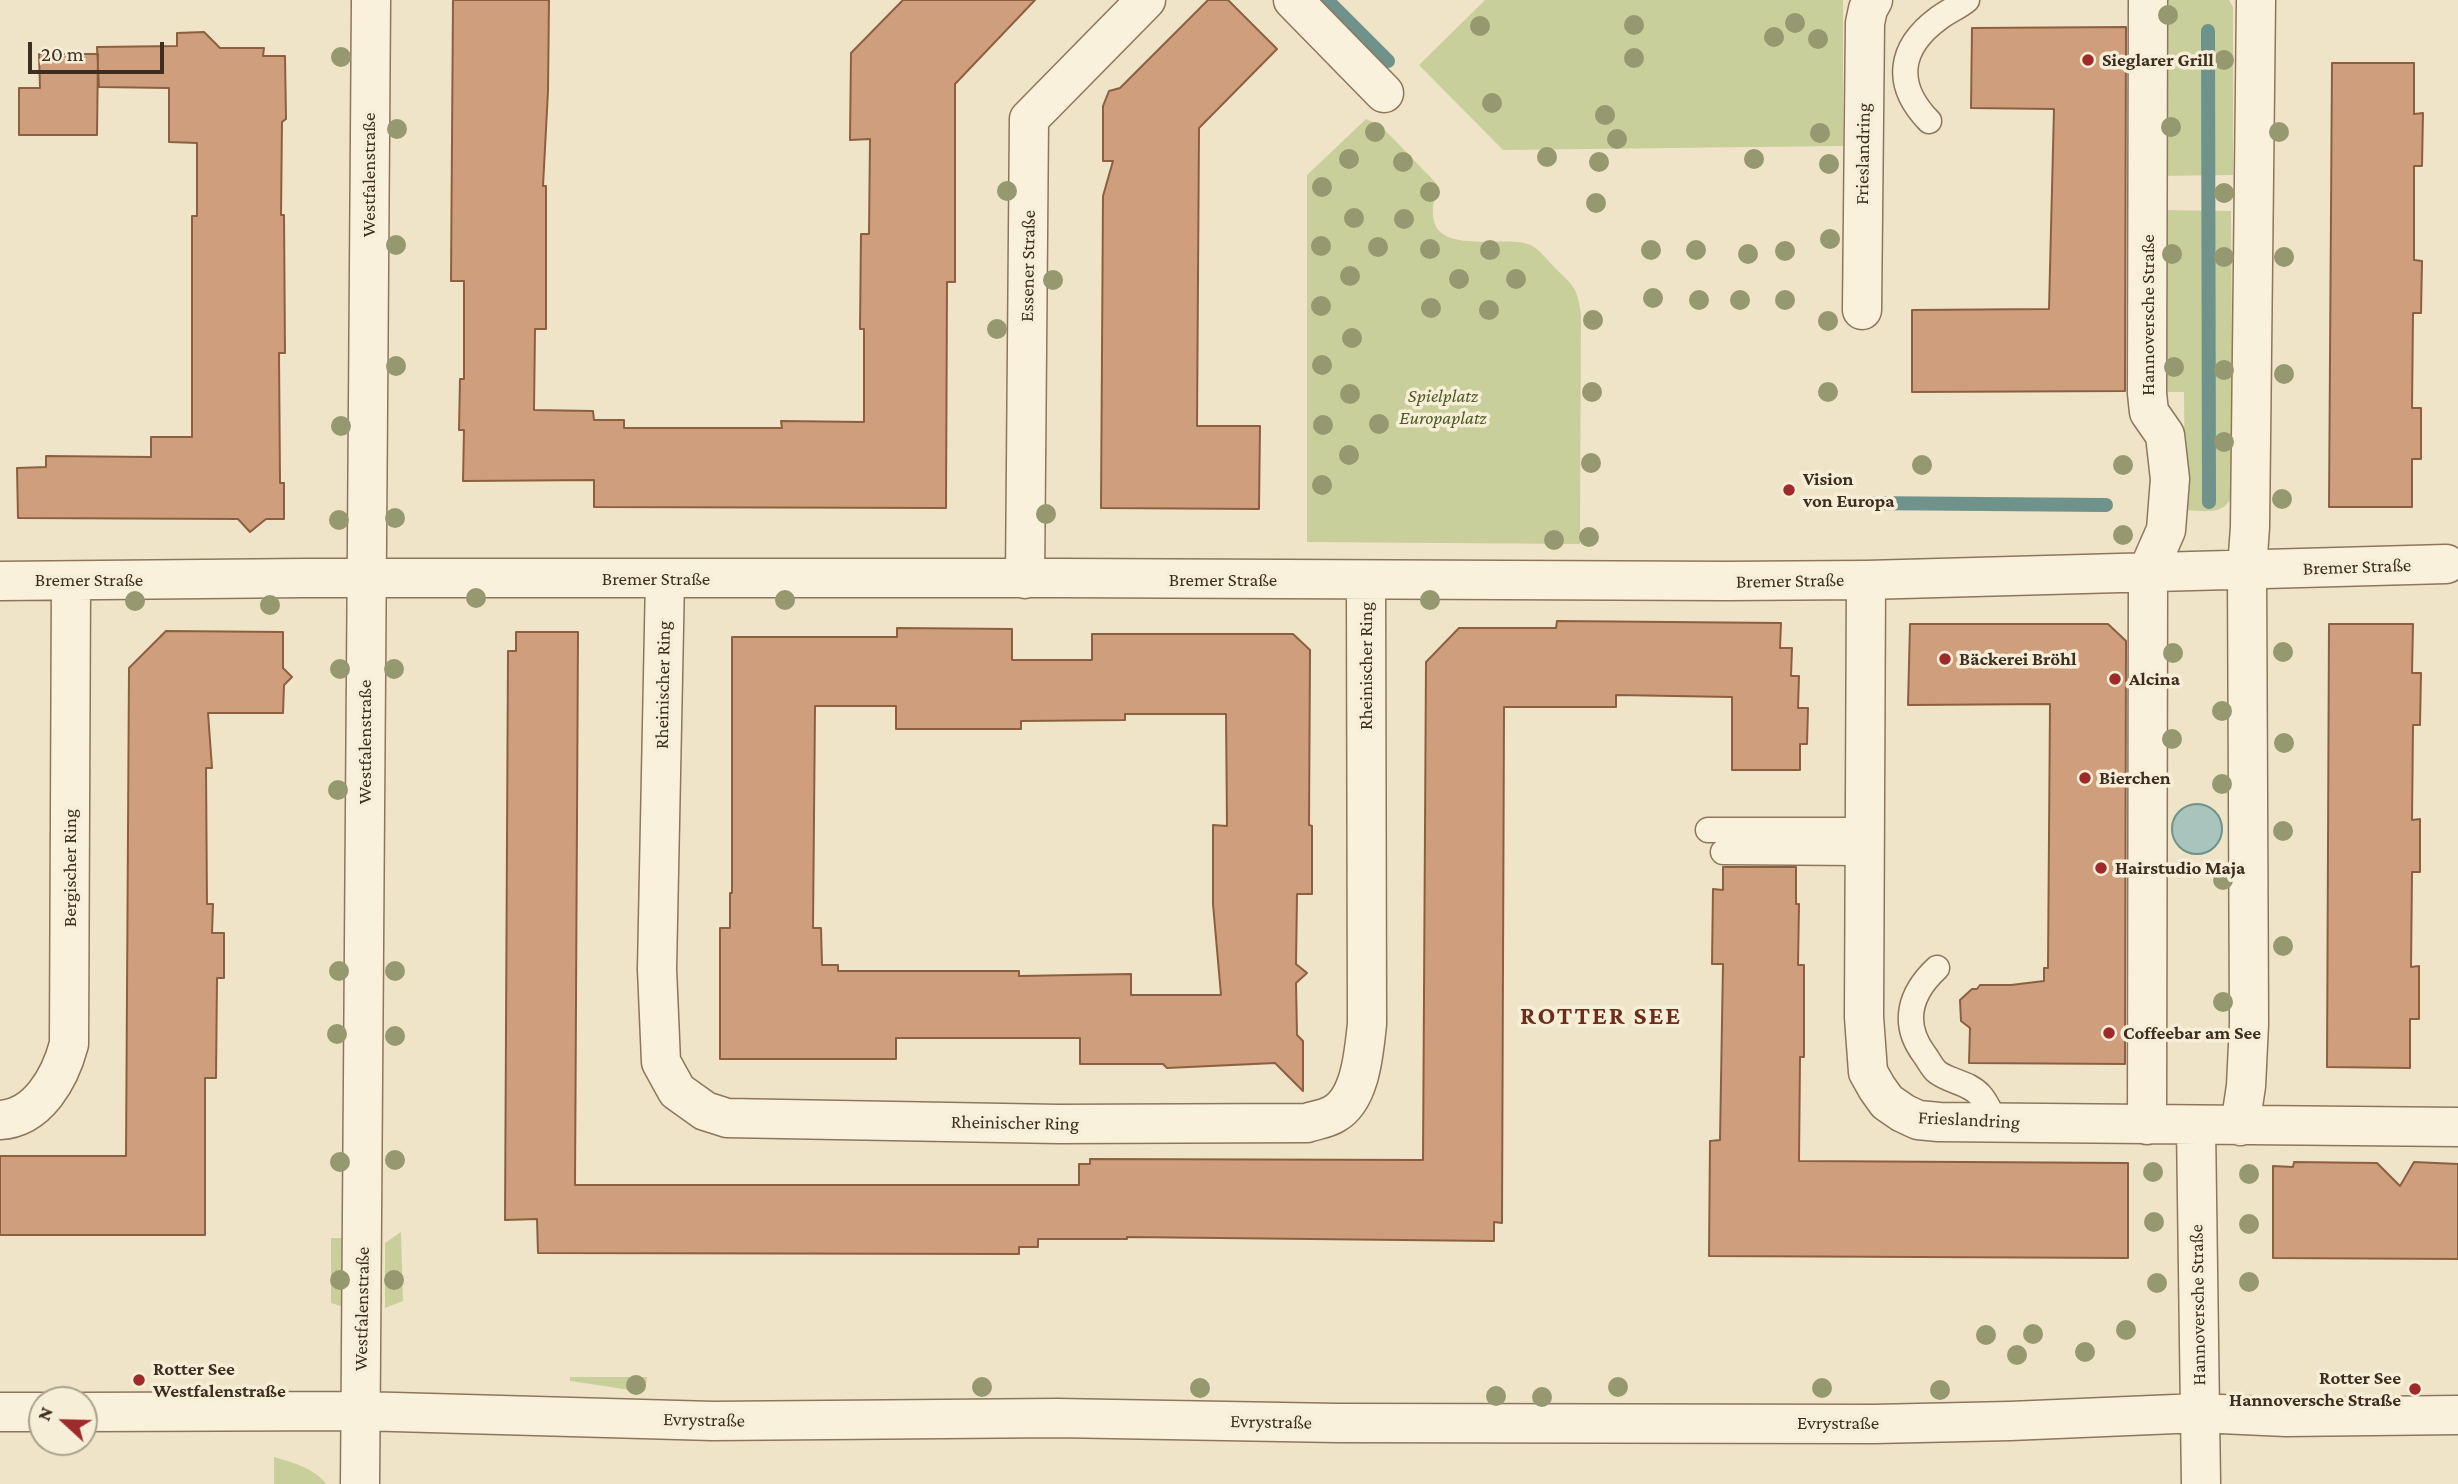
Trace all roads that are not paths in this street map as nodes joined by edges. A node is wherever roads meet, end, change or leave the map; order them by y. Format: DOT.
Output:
graph roads {
  1 [pos="371,0"];
  2 [pos="1146,0"];
  3 [pos="1293,0"];
  4 [pos="1872,0"];
  5 [pos="1968,0"];
  6 [pos="2148,0"];
  7 [pos="2256,0"];
  8 [pos="1384,93"];
  9 [pos="1929,121"];
  10 [pos="1862,310"];
  11 [pos="2454,564"];
  12 [pos="2247,569"];
  13 [pos="2148,571"];
  14 [pos="366,578"];
  15 [pos="665,579"];
  16 [pos="1025,579"];
  17 [pos="1866,580"];
  18 [pos="0,581"];
  19 [pos="71,581"];
  20 [pos="1366,581"];
  21 [pos="1708,830"];
  22 [pos="1863,842"];
  23 [pos="1723,852"];
  24 [pos="1937,968"];
  25 [pos="0,1120"];
  26 [pos="1996,1123"];
  27 [pos="2147,1125"];
  28 [pos="2196,1126"];
  29 [pos="2240,1126"];
  30 [pos="2458,1127"];
  31 [pos="359,1411"];
  32 [pos="0,1412"];
  33 [pos="28,1412"];
  34 [pos="98,1412"];
  35 [pos="2199,1413"];
  36 [pos="2458,1415"];
  37 [pos="360,1484"];
  38 [pos="2202,1484"];
  1 -- 14 [label="street, Westfalenstraße"];
  2 -- 16 [label="street, Essener Straße"];
  3 -- 8 [label="street"];
  4 -- 10 [label="street, Frieslandring"];
  5 -- 9 [label="lane"];
  6 -- 13 [label="street, Hannoversche Straße"];
  7 -- 12 [label="street"];
  11 -- 12 [label="street, Bremer Straße"];
  12 -- 13 [label="street, Bremer Straße"];
  12 -- 29 [label="street"];
  13 -- 17 [label="street, Bremer Straße"];
  13 -- 27 [label="street, Hannoversche Straße"];
  14 -- 15 [label="street, Bremer Straße"];
  14 -- 19 [label="street, Bremer Straße"];
  14 -- 31 [label="street, Westfalenstraße"];
  15 -- 16 [label="street, Bremer Straße"];
  15 -- 20 [label="street, Rheinischer Ring"];
  16 -- 20 [label="street, Bremer Straße"];
  17 -- 20 [label="street, Bremer Straße"];
  17 -- 22 [label="street, Frieslandring"];
  18 -- 19 [label="street, Bremer Straße"];
  19 -- 25 [label="street, Bergischer Ring"];
  21 -- 22 [label="lane"];
  22 -- 23 [label="lane"];
  22 -- 26 [label="street, Frieslandring"];
  24 -- 26 [label="lane"];
  26 -- 27 [label="street, Frieslandring"];
  27 -- 28 [label="street, Frieslandring"];
  28 -- 29 [label="street, Frieslandring"];
  28 -- 35 [label="street, Hannoversche Straße"];
  29 -- 30 [label="street, Frieslandring"];
  31 -- 34 [label="street, Evrystraße"];
  31 -- 35 [label="street, Evrystraße"];
  31 -- 37 [label="street, Westfalenstraße"];
  32 -- 33 [label="street"];
  35 -- 36 [label="street, Evrystraße"];
  35 -- 38 [label="street, Hannoversche Straße"];
}
